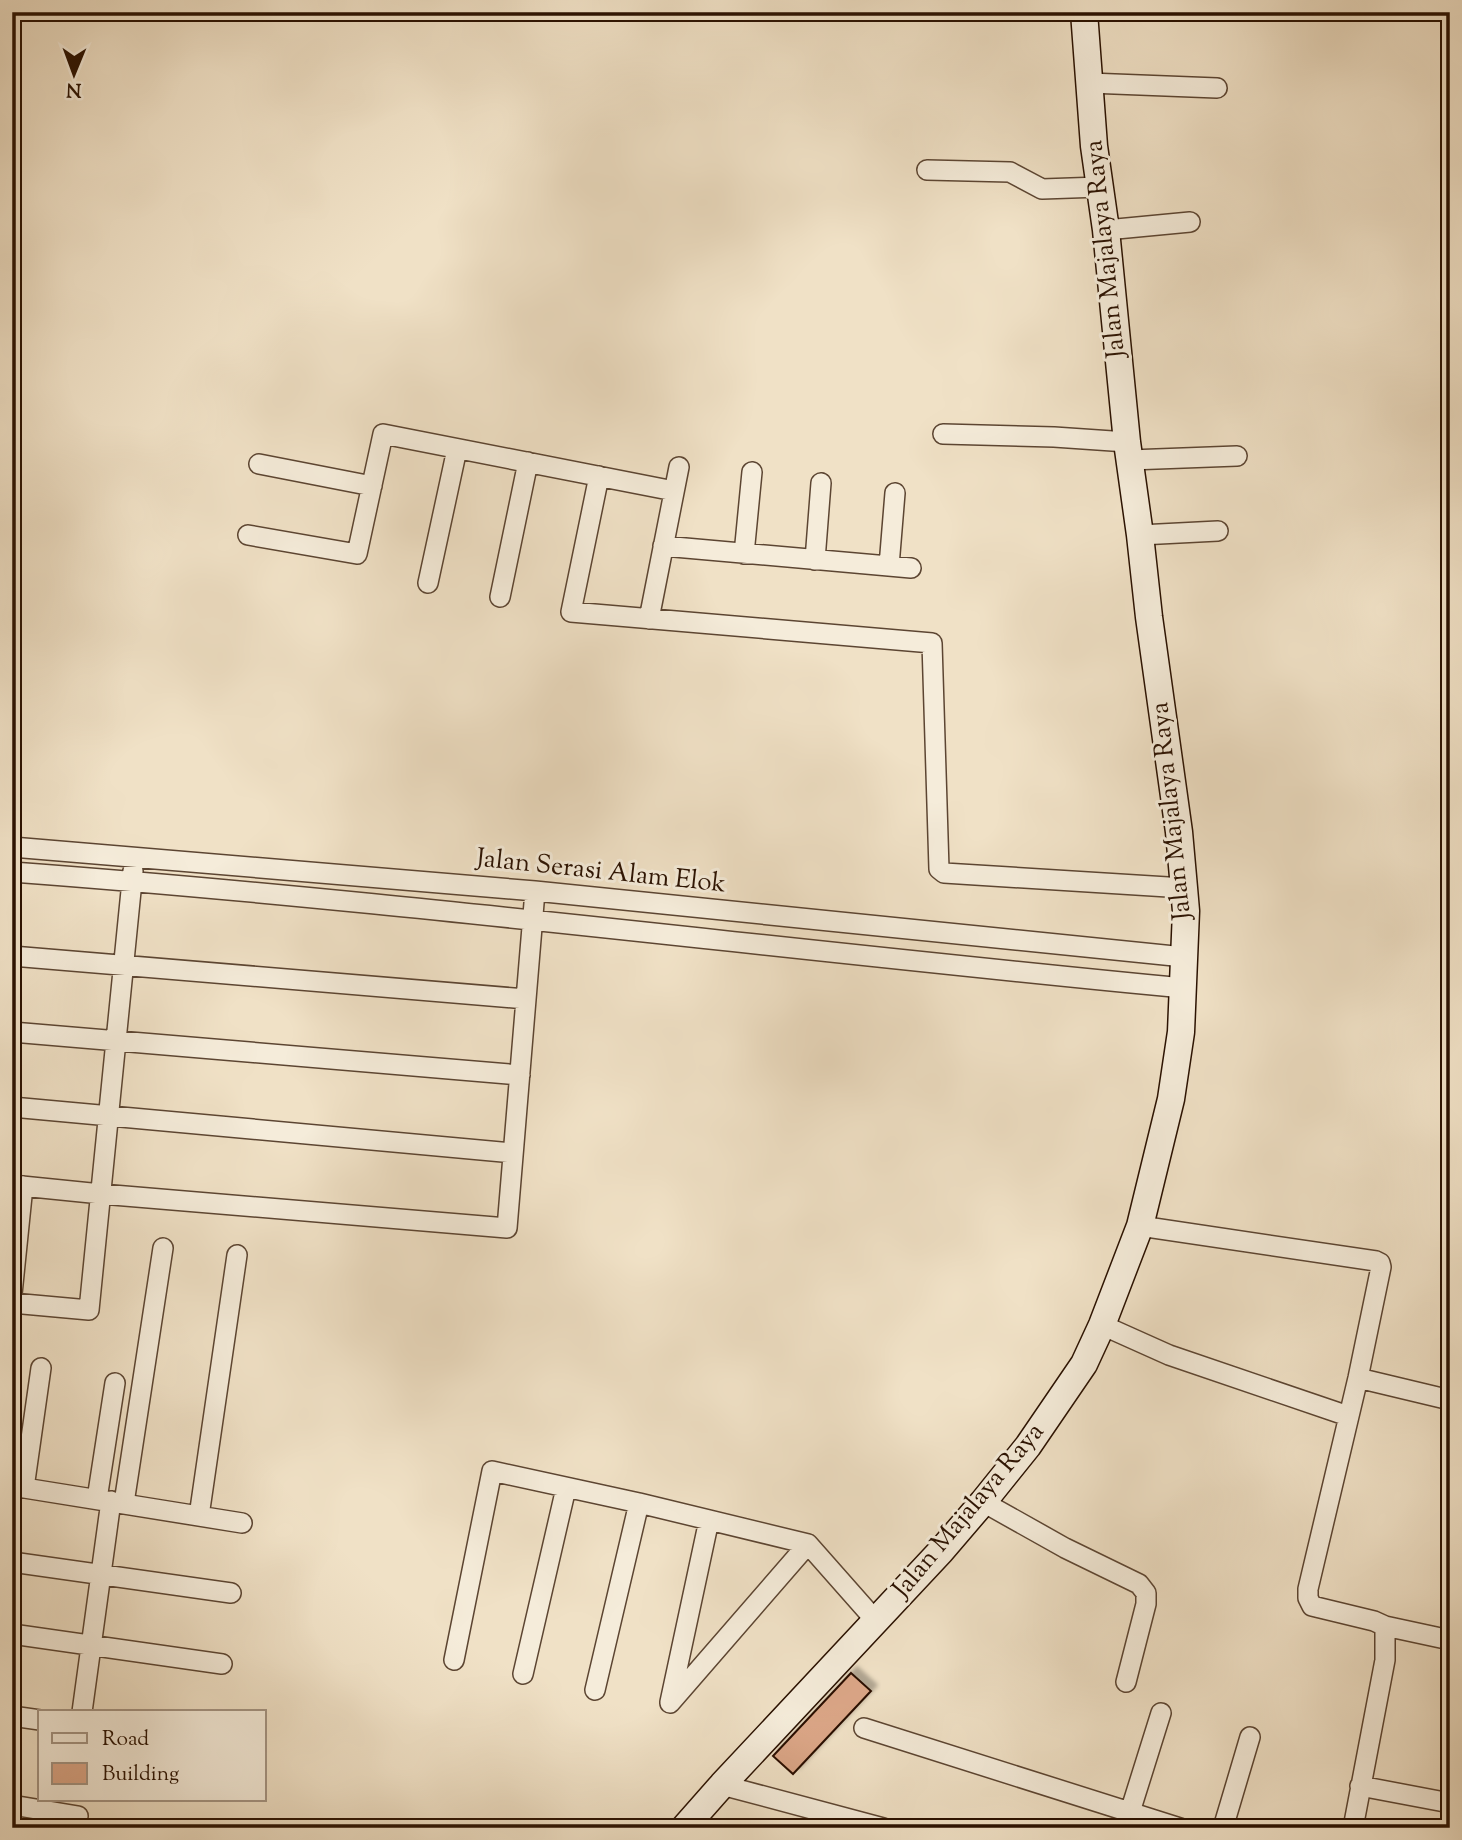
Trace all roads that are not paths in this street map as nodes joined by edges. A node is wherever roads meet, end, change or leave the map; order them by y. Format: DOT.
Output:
graph roads {
  1 [pos="1084,12"];
  2 [pos="1089,83"];
  3 [pos="1217,88"];
  4 [pos="928,170"];
  5 [pos="1100,187"];
  6 [pos="1189,222"];
  7 [pos="1106,230"];
  8 [pos="943,433"];
  9 [pos="457,449"];
  10 [pos="1129,451"];
  11 [pos="1237,456"];
  12 [pos="528,463"];
  13 [pos="259,464"];
  14 [pos="679,467"];
  15 [pos="752,472"];
  16 [pos="599,476"];
  17 [pos="821,482"];
  18 [pos="372,486"];
  19 [pos="674,491"];
  20 [pos="895,493"];
  21 [pos="1218,531"];
  22 [pos="248,535"];
  23 [pos="1140,535"];
  24 [pos="663,547"];
  25 [pos="744,554"];
  26 [pos="815,560"];
  27 [pos="889,566"];
  28 [pos="911,568"];
  29 [pos="428,583"];
  30 [pos="500,597"];
  31 [pos="649,619"];
  32 [pos="12,847"];
  33 [pos="134,856"];
  34 [pos="12,872"];
  35 [pos="132,881"];
  36 [pos="1184,888"];
  37 [pos="535,891"];
  38 [pos="532,919"];
  39 [pos="1110,951"];
  40 [pos="12,956"];
  41 [pos="1184,957"];
  42 [pos="123,965"];
  43 [pos="1106,981"];
  44 [pos="1183,988"];
  45 [pos="526,999"];
  46 [pos="12,1032"];
  47 [pos="116,1042"];
  48 [pos="520,1075"];
  49 [pos="12,1107"];
  50 [pos="108,1116"];
  51 [pos="513,1153"];
  52 [pos="18,1185"];
  53 [pos="101,1194"];
  54 [pos="1140,1226"];
  55 [pos="163,1248"];
  56 [pos="237,1255"];
  57 [pos="12,1294"];
  58 [pos="12,1303"];
  59 [pos="1102,1325"];
  60 [pos="41,1367"];
  61 [pos="1358,1378"];
  62 [pos="115,1383"];
  63 [pos="1450,1400"];
  64 [pos="1348,1416"];
  65 [pos="18,1487"];
  66 [pos="566,1488"];
  67 [pos="110,1501"];
  68 [pos="984,1502"];
  69 [pos="639,1503"];
  70 [pos="199,1516"];
  71 [pos="709,1520"];
  72 [pos="242,1523"];
  73 [pos="808,1544"];
  74 [pos="12,1562"];
  75 [pos="100,1576"];
  76 [pos="231,1593"];
  77 [pos="876,1621"];
  78 [pos="1385,1626"];
  79 [pos="12,1633"];
  80 [pos="1450,1640"];
  81 [pos="90,1645"];
  82 [pos="454,1660"];
  83 [pos="222,1664"];
  84 [pos="523,1674"];
  85 [pos="1126,1682"];
  86 [pos="595,1690"];
  87 [pos="82,1710"];
  88 [pos="1161,1713"];
  89 [pos="12,1716"];
  90 [pos="38,1720"];
  91 [pos="864,1728"];
  92 [pos="1250,1737"];
  93 [pos="722,1785"];
  94 [pos="1360,1786"];
  95 [pos="1450,1803"];
  96 [pos="12,1805"];
  97 [pos="1130,1812"];
  98 [pos="78,1814"];
  99 [pos="684,1828"];
  100 [pos="883,1828"];
  101 [pos="1180,1828"];
  102 [pos="1223,1828"];
  103 [pos="1353,1828"];
  1 -- 2 [label="street, Jalan Majalaya Raya"];
  2 -- 3 [label="street"];
  2 -- 5 [label="street, Jalan Majalaya Raya"];
  4 -- 5 [label="street"];
  5 -- 7 [label="street, Jalan Majalaya Raya"];
  6 -- 7 [label="street"];
  7 -- 10 [label="street, Jalan Majalaya Raya"];
  8 -- 10 [label="street"];
  9 -- 12 [label="street"];
  9 -- 18 [label="street"];
  9 -- 29 [label="street"];
  10 -- 11 [label="street"];
  10 -- 23 [label="street, Jalan Majalaya Raya"];
  12 -- 16 [label="street"];
  12 -- 30 [label="street"];
  13 -- 18 [label="street"];
  14 -- 19 [label="street"];
  15 -- 25 [label="street"];
  16 -- 19 [label="street"];
  16 -- 31 [label="street"];
  17 -- 26 [label="street"];
  18 -- 22 [label="street"];
  19 -- 24 [label="street"];
  20 -- 27 [label="street"];
  21 -- 23 [label="street"];
  23 -- 36 [label="street, Jalan Majalaya Raya"];
  24 -- 25 [label="street"];
  24 -- 31 [label="street"];
  25 -- 26 [label="street"];
  26 -- 27 [label="street"];
  27 -- 28 [label="street"];
  31 -- 36 [label="street"];
  32 -- 33 [label="street, Jalan Serasi Alam Elok"];
  33 -- 35 [label="street"];
  33 -- 37 [label="street, Jalan Serasi Alam Elok"];
  34 -- 35 [label="street, Jalan Serasi Alam Elok"];
  35 -- 38 [label="street, Jalan Serasi Alam Elok"];
  35 -- 42 [label="street"];
  36 -- 41 [label="street, Jalan Majalaya Raya"];
  37 -- 38 [label="street"];
  37 -- 39 [label="street, Jalan Serasi Alam Elok"];
  38 -- 43 [label="street, Jalan Serasi Alam Elok"];
  38 -- 45 [label="street"];
  39 -- 41 [label="street, Jalan Serasi Alam Elok"];
  39 -- 43 [label="street"];
  40 -- 42 [label="street"];
  41 -- 44 [label="street, Jalan Majalaya Raya"];
  42 -- 45 [label="street"];
  42 -- 47 [label="street"];
  43 -- 44 [label="street, Jalan Serasi Alam Elok"];
  44 -- 54 [label="street, Jalan Majalaya Raya"];
  45 -- 48 [label="street"];
  46 -- 47 [label="street"];
  47 -- 48 [label="street"];
  47 -- 50 [label="street"];
  48 -- 51 [label="street"];
  49 -- 50 [label="street"];
  50 -- 51 [label="street"];
  50 -- 53 [label="street"];
  51 -- 53 [label="street"];
  52 -- 53 [label="street"];
  52 -- 57 [label="street"];
  53 -- 58 [label="street"];
  54 -- 59 [label="street, Jalan Majalaya Raya"];
  54 -- 61 [label="street"];
  55 -- 67 [label="street"];
  56 -- 70 [label="street"];
  59 -- 64 [label="street"];
  59 -- 68 [label="street, Jalan Majalaya Raya"];
  60 -- 65 [label="street"];
  61 -- 63 [label="street"];
  61 -- 64 [label="street"];
  62 -- 67 [label="street"];
  64 -- 78 [label="street"];
  65 -- 67 [label="street"];
  66 -- 69 [label="street"];
  66 -- 82 [label="street"];
  66 -- 84 [label="street"];
  67 -- 70 [label="street"];
  67 -- 75 [label="street"];
  68 -- 77 [label="street, Jalan Majalaya Raya"];
  68 -- 85 [label="street"];
  69 -- 71 [label="street"];
  69 -- 86 [label="street"];
  70 -- 72 [label="street"];
  71 -- 73 [label="street"];
  71 -- 73 [label="street"];
  73 -- 77 [label="street"];
  74 -- 75 [label="street"];
  75 -- 76 [label="street"];
  75 -- 81 [label="street"];
  77 -- 93 [label="street, Jalan Majalaya Raya"];
  78 -- 80 [label="street"];
  78 -- 94 [label="street"];
  79 -- 81 [label="street"];
  81 -- 83 [label="street"];
  81 -- 87 [label="street"];
  88 -- 97 [label="street"];
  89 -- 90 [label="street"];
  91 -- 97 [label="street"];
  92 -- 102 [label="street"];
  93 -- 99 [label="street, Jalan Majalaya Raya"];
  93 -- 100 [label="street"];
  94 -- 95 [label="street"];
  94 -- 103 [label="street"];
  96 -- 98 [label="street"];
  97 -- 101 [label="street"];
}
